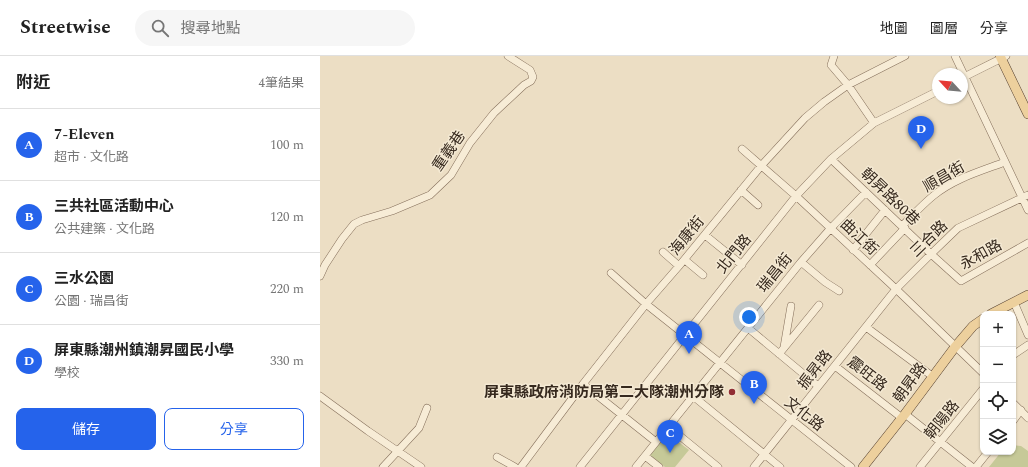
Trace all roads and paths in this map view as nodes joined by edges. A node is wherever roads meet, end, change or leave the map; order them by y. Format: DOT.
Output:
graph roads {
  1 [pos="508,56"];
  2 [pos="834,56"];
  3 [pos="905,56"];
  4 [pos="955,56"];
  5 [pos="1003,57"];
  6 [pos="960,68"];
  7 [pos="968,75"];
  8 [pos="848,85"];
  9 [pos="968,85"];
  10 [pos="932,94"];
  11 [pos="1028,114"];
  12 [pos="874,123"];
  13 [pos="742,149"];
  14 [pos="831,159"];
  15 [pos="1005,162"];
  16 [pos="761,166"];
  17 [pos="741,190"];
  18 [pos="866,192"];
  19 [pos="796,196"];
  20 [pos="1025,196"];
  21 [pos="758,205"];
  22 [pos="885,210"];
  23 [pos="1028,210"];
  24 [pos="903,227"];
  25 [pos="830,229"];
  26 [pos="705,235"];
  27 [pos="1028,243"];
  28 [pos="853,250"];
  29 [pos="663,252"];
  30 [pos="931,254"];
  31 [pos="685,260"];
  32 [pos="801,262"];
  33 [pos="742,265"];
  34 [pos="870,265"];
  35 [pos="679,266"];
  36 [pos="611,273"];
  37 [pos="703,275"];
  38 [pos="320,276"];
  39 [pos="896,289"];
  40 [pos="839,291"];
  41 [pos="1028,295"];
  42 [pos="1014,302"];
  43 [pos="646,304"];
  44 [pos="819,305"];
  45 [pos="791,306"];
  46 [pos="997,311"];
  47 [pos="980,321"];
  48 [pos="866,327"];
  49 [pos="748,328"];
  50 [pos="684,335"];
  51 [pos="1028,335"];
  52 [pos="1028,345"];
  53 [pos="955,347"];
  54 [pos="781,351"];
  55 [pos="1016,353"];
  56 [pos="719,363"];
  57 [pos="835,366"];
  58 [pos="980,370"];
  59 [pos="932,376"];
  60 [pos="583,384"];
  61 [pos="818,386"];
  62 [pos="980,393"];
  63 [pos="320,396"];
  64 [pos="693,396"];
  65 [pos="1016,405"];
  66 [pos="427,408"];
  67 [pos="1021,410"];
  68 [pos="622,415"];
  69 [pos="903,416"];
  70 [pos="1028,418"];
  71 [pos="1014,419"];
  72 [pos="792,421"];
  73 [pos="669,427"];
  74 [pos="656,442"];
  75 [pos="941,442"];
  76 [pos="397,451"];
  77 [pos="764,454"];
  78 [pos="986,455"];
  79 [pos="646,456"];
  80 [pos="497,457"];
  81 [pos="384,467"];
  82 [pos="421,467"];
  83 [pos="515,467"];
  84 [pos="521,467"];
  85 [pos="580,467"];
  86 [pos="636,467"];
  87 [pos="659,467"];
  88 [pos="718,467"];
  89 [pos="754,467"];
  90 [pos="780,467"];
  91 [pos="851,467"];
  92 [pos="862,467"];
  93 [pos="920,467"];
  94 [pos="972,467"];
  95 [pos="976,467"];
  1 -- 38 [label="street, 重義巷"];
  2 -- 8 [label="street"];
  3 -- 8 [label="street, 海康街"];
  4 -- 6 [label="street"];
  5 -- 7 [label="street"];
  5 -- 11 [label="main road"];
  8 -- 12 [label="street"];
  8 -- 16 [label="street, 海康街"];
  9 -- 15 [label="street"];
  10 -- 12 [label="street, 北門路"];
  12 -- 14 [label="street, 北門路"];
  13 -- 16 [label="street, 曲江街"];
  14 -- 18 [label="street, 朝昇路80巷"];
  14 -- 19 [label="street, 北門路"];
  15 -- 20 [label="street"];
  15 -- 24 [label="street, 順昌街"];
  16 -- 17 [label="street, 海康街"];
  16 -- 19 [label="street, 曲江街"];
  17 -- 21 [label="street"];
  17 -- 26 [label="street, 海康街"];
  18 -- 22 [label="street, 朝昇路80巷"];
  18 -- 25 [label="street, 瑞昌街"];
  19 -- 25 [label="street, 曲江街"];
  19 -- 33 [label="street, 北門路"];
  20 -- 23 [label="street"];
  20 -- 30 [label="street, 三合路"];
  22 -- 24 [label="street, 朝昇路80巷"];
  22 -- 28 [label="street"];
  24 -- 30 [label="street, 朝昇路80巷"];
  24 -- 34 [label="street, 順昌街"];
  25 -- 28 [label="street, 曲江街"];
  25 -- 32 [label="street, 瑞昌街"];
  26 -- 31 [label="street, 海康街"];
  26 -- 33 [label="street"];
  27 -- 30 [label="street, 永和路"];
  28 -- 34 [label="street, 曲江街"];
  29 -- 35 [label="street"];
  30 -- 39 [label="street, 三合路"];
  31 -- 35 [label="street, 海康街"];
  31 -- 37 [label="street"];
  32 -- 40 [label="street"];
  32 -- 49 [label="street, 瑞昌街"];
  33 -- 50 [label="street, 北門路"];
  34 -- 39 [label="street, 曲江街"];
  35 -- 43 [label="street, 海康街"];
  36 -- 43 [label="street, 文化路"];
  39 -- 48 [label="street, 振昇路"];
  39 -- 53 [label="street, 曲江街"];
  41 -- 42 [label="main road"];
  42 -- 46 [label="main road"];
  42 -- 51 [label="street"];
  43 -- 50 [label="street, 文化路"];
  43 -- 60 [label="street, 海康街"];
  44 -- 54 [label="street"];
  45 -- 54 [label="street"];
  47 -- 53 [label="main road, 朝昇路"];
  48 -- 57 [label="street, 振昇路"];
  48 -- 59 [label="street"];
  49 -- 54 [label="street"];
  49 -- 56 [label="street, 瑞昌街"];
  50 -- 56 [label="street, 文化路"];
  50 -- 68 [label="street, 北門路"];
  52 -- 55 [label="street"];
  53 -- 58 [label="street, 曲江街"];
  53 -- 59 [label="main road, 朝昇路"];
  54 -- 61 [label="street"];
  56 -- 64 [label="street, 瑞昌街"];
  56 -- 72 [label="street, 文化路"];
  57 -- 61 [label="street, 振昇路"];
  57 -- 69 [label="street, 震旺路"];
  59 -- 69 [label="main road, 朝昇路"];
  60 -- 68 [label="street"];
  60 -- 84 [label="street, 海康街"];
  61 -- 72 [label="street, 振昇路"];
  62 -- 75 [label="street, 朝陽路"];
  63 -- 76 [label="street"];
  64 -- 73 [label="street, 瑞昌街"];
  64 -- 77 [label="street"];
  65 -- 67 [label="street"];
  66 -- 76 [label="street"];
  67 -- 70 [label="street"];
  67 -- 71 [label="street"];
  68 -- 74 [label="street"];
  68 -- 85 [label="street, 北門路"];
  69 -- 75 [label="street, 震旺路"];
  69 -- 92 [label="main road, 朝昇路"];
  72 -- 77 [label="street, 振昇路"];
  72 -- 91 [label="street, 文化路"];
  73 -- 74 [label="street, 瑞昌街"];
  73 -- 88 [label="street"];
  74 -- 79 [label="street, 瑞昌街"];
  75 -- 93 [label="street, 朝陽路"];
  75 -- 94 [label="street, 震旺路"];
  76 -- 81 [label="street"];
  76 -- 82 [label="street"];
  77 -- 89 [label="street, 振昇路"];
  77 -- 90 [label="street"];
  78 -- 95 [label="street"];
  79 -- 86 [label="street, 瑞昌街"];
  79 -- 87 [label="street"];
  80 -- 83 [label="street"];
}
